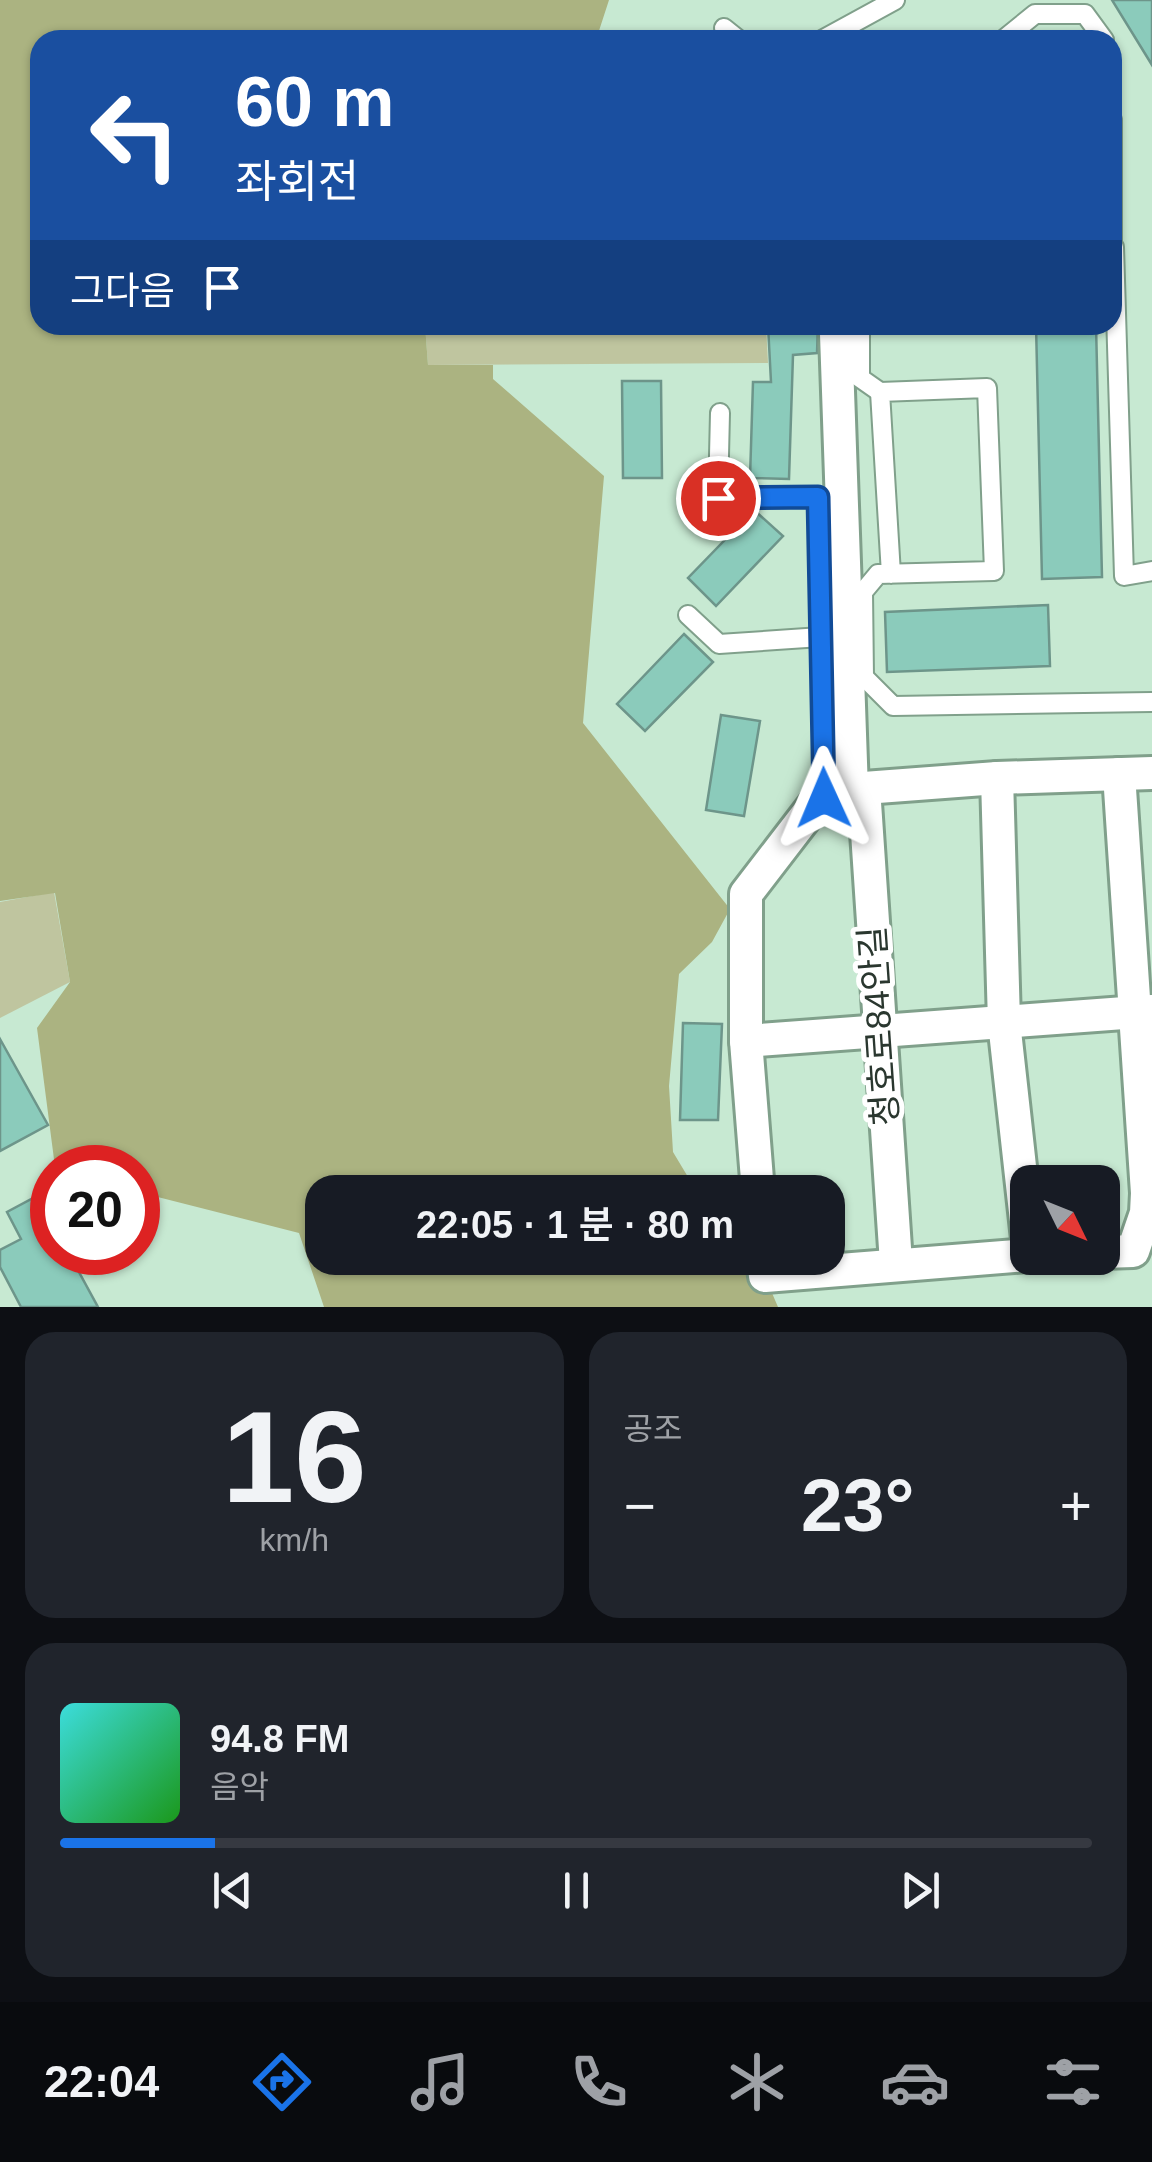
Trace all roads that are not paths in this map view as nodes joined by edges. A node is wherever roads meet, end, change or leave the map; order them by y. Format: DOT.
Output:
graph roads {
  1 [pos="895,0"];
  2 [pos="840,30"];
  3 [pos="1015,30"];
  4 [pos="1097,30"];
  5 [pos="848,335"];
  6 [pos="849,335"];
  7 [pos="1117,335"];
  8 [pos="880,392"];
  9 [pos="720,413"];
  10 [pos="1152,571"];
  11 [pos="892,574"];
  12 [pos="688,615"];
  13 [pos="821,637"];
  14 [pos="1152,702"];
  15 [pos="1136,774"];
  16 [pos="997,778"];
  17 [pos="847,792"];
  18 [pos="1145,1012"];
  19 [pos="1004,1022"];
  20 [pos="879,1034"];
  21 [pos="746,1041"];
  22 [pos="1020,1165"];
  23 [pos="757,1175"];
  24 [pos="1149,1193"];
  25 [pos="1120,1251"];
  26 [pos="1010,1256"];
  27 [pos="896,1263"];
  28 [pos="845,1268"];
  1 -- 2 [label="lane"];
  3 -- 4 [label="lane"];
  5 -- 17 [label="street, 청호로84안길"];
  6 -- 8 [label="lane"];
  7 -- 10 [label="lane"];
  8 -- 11 [label="lane"];
  8 -- 11 [label="lane"];
  9 -- 13 [label="lane"];
  11 -- 14 [label="lane"];
  12 -- 13 [label="lane"];
  13 -- 17 [label="lane"];
  15 -- 16 [label="street"];
  15 -- 18 [label="street"];
  16 -- 17 [label="street"];
  16 -- 19 [label="street"];
  17 -- 20 [label="street, 청호로84안길"];
  17 -- 21 [label="street"];
  18 -- 19 [label="street"];
  18 -- 24 [label="street"];
  19 -- 20 [label="street"];
  19 -- 22 [label="street"];
  20 -- 21 [label="street"];
  20 -- 27 [label="street, 청호로84안길"];
  21 -- 23 [label="street"];
  24 -- 25 [label="street"];
  26 -- 27 [label="street"];
  27 -- 28 [label="street"];
}
